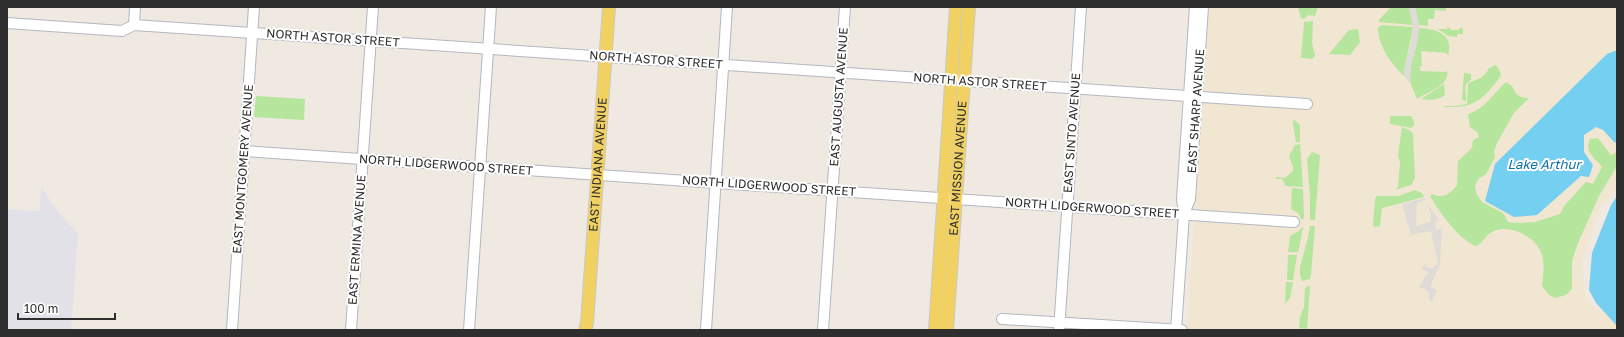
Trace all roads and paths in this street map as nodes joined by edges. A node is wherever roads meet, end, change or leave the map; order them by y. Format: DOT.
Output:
graph roads {
  1 [pos="135,7"];
  2 [pos="254,7"];
  3 [pos="372,7"];
  4 [pos="491,7"];
  5 [pos="609,7"];
  6 [pos="727,7"];
  7 [pos="845,7"];
  8 [pos="956,7"];
  9 [pos="970,7"];
  10 [pos="1081,7"];
  11 [pos="1195,7"];
  12 [pos="1203,7"];
  13 [pos="7,23"];
  14 [pos="134,25"];
  15 [pos="252,32"];
  16 [pos="370,41"];
  17 [pos="488,49"];
  18 [pos="606,56"];
  19 [pos="724,64"];
  20 [pos="841,72"];
  21 [pos="952,80"];
  22 [pos="965,81"];
  23 [pos="1075,88"];
  24 [pos="1193,96"];
  25 [pos="1307,104"];
  26 [pos="244,151"];
  27 [pos="362,159"];
  28 [pos="480,167"];
  29 [pos="598,175"];
  30 [pos="716,183"];
  31 [pos="833,191"];
  32 [pos="950,198"];
  33 [pos="1067,206"];
  34 [pos="1184,214"];
  35 [pos="1294,222"];
  36 [pos="1002,319"];
  37 [pos="1060,326"];
  38 [pos="587,328"];
  39 [pos="232,330"];
  40 [pos="351,330"];
  41 [pos="469,330"];
  42 [pos="706,330"];
  43 [pos="824,330"];
  44 [pos="935,330"];
  45 [pos="947,330"];
  46 [pos="1176,330"];
  47 [pos="1182,330"];
  1 -- 14 [label="street"];
  2 -- 15 [label="street, EAST MONTGOMERY AVENUE"];
  3 -- 16 [label="street, EAST ERMINA AVENUE"];
  4 -- 17 [label="street"];
  5 -- 18 [label="main road, EAST INDIANA AVENUE"];
  6 -- 19 [label="street"];
  7 -- 20 [label="street, EAST AUGUSTA AVENUE"];
  8 -- 21 [label="main road, EAST MISSION AVENUE"];
  9 -- 22 [label="main road, EAST MISSION AVENUE"];
  10 -- 23 [label="street, EAST SINTO AVENUE"];
  11 -- 24 [label="street, EAST SHARP AVENUE"];
  12 -- 24 [label="street, EAST SHARP AVENUE"];
  13 -- 14 [label="street, NORTH ASTOR STREET"];
  14 -- 15 [label="street, NORTH ASTOR STREET"];
  15 -- 16 [label="street, NORTH ASTOR STREET"];
  15 -- 26 [label="street, EAST MONTGOMERY AVENUE"];
  16 -- 17 [label="street, NORTH ASTOR STREET"];
  16 -- 27 [label="street, EAST ERMINA AVENUE"];
  17 -- 18 [label="street, NORTH ASTOR STREET"];
  17 -- 28 [label="street"];
  18 -- 19 [label="street, NORTH ASTOR STREET"];
  18 -- 29 [label="main road, EAST INDIANA AVENUE"];
  19 -- 20 [label="street, NORTH ASTOR STREET"];
  19 -- 30 [label="street"];
  20 -- 21 [label="street, NORTH ASTOR STREET"];
  20 -- 31 [label="street, EAST AUGUSTA AVENUE"];
  21 -- 22 [label="street, NORTH ASTOR STREET"];
  21 -- 32 [label="main road, EAST MISSION AVENUE"];
  22 -- 23 [label="street, NORTH ASTOR STREET"];
  22 -- 32 [label="main road, EAST MISSION AVENUE"];
  23 -- 24 [label="street, NORTH ASTOR STREET"];
  23 -- 33 [label="street, EAST SINTO AVENUE"];
  24 -- 25 [label="street, NORTH ASTOR STREET"];
  24 -- 34 [label="street, EAST SHARP AVENUE"];
  26 -- 27 [label="street, NORTH LIDGERWOOD STREET"];
  26 -- 39 [label="street, EAST MONTGOMERY AVENUE"];
  27 -- 28 [label="street, NORTH LIDGERWOOD STREET"];
  27 -- 40 [label="street, EAST ERMINA AVENUE"];
  28 -- 29 [label="street, NORTH LIDGERWOOD STREET"];
  28 -- 41 [label="street"];
  29 -- 30 [label="street, NORTH LIDGERWOOD STREET"];
  29 -- 38 [label="main road, EAST INDIANA AVENUE"];
  30 -- 31 [label="street, NORTH LIDGERWOOD STREET"];
  30 -- 42 [label="street"];
  31 -- 32 [label="street, NORTH LIDGERWOOD STREET"];
  31 -- 43 [label="street, EAST AUGUSTA AVENUE"];
  32 -- 33 [label="street, NORTH LIDGERWOOD STREET"];
  32 -- 44 [label="main road, EAST MISSION AVENUE"];
  32 -- 45 [label="main road, EAST MISSION AVENUE"];
  33 -- 34 [label="street, NORTH LIDGERWOOD STREET"];
  33 -- 37 [label="street, EAST SINTO AVENUE"];
  34 -- 35 [label="street, NORTH LIDGERWOOD STREET"];
  34 -- 46 [label="street, EAST SHARP AVENUE"];
  36 -- 37 [label="street"];
  37 -- 46 [label="street"];
  46 -- 47 [label="street"];
}
